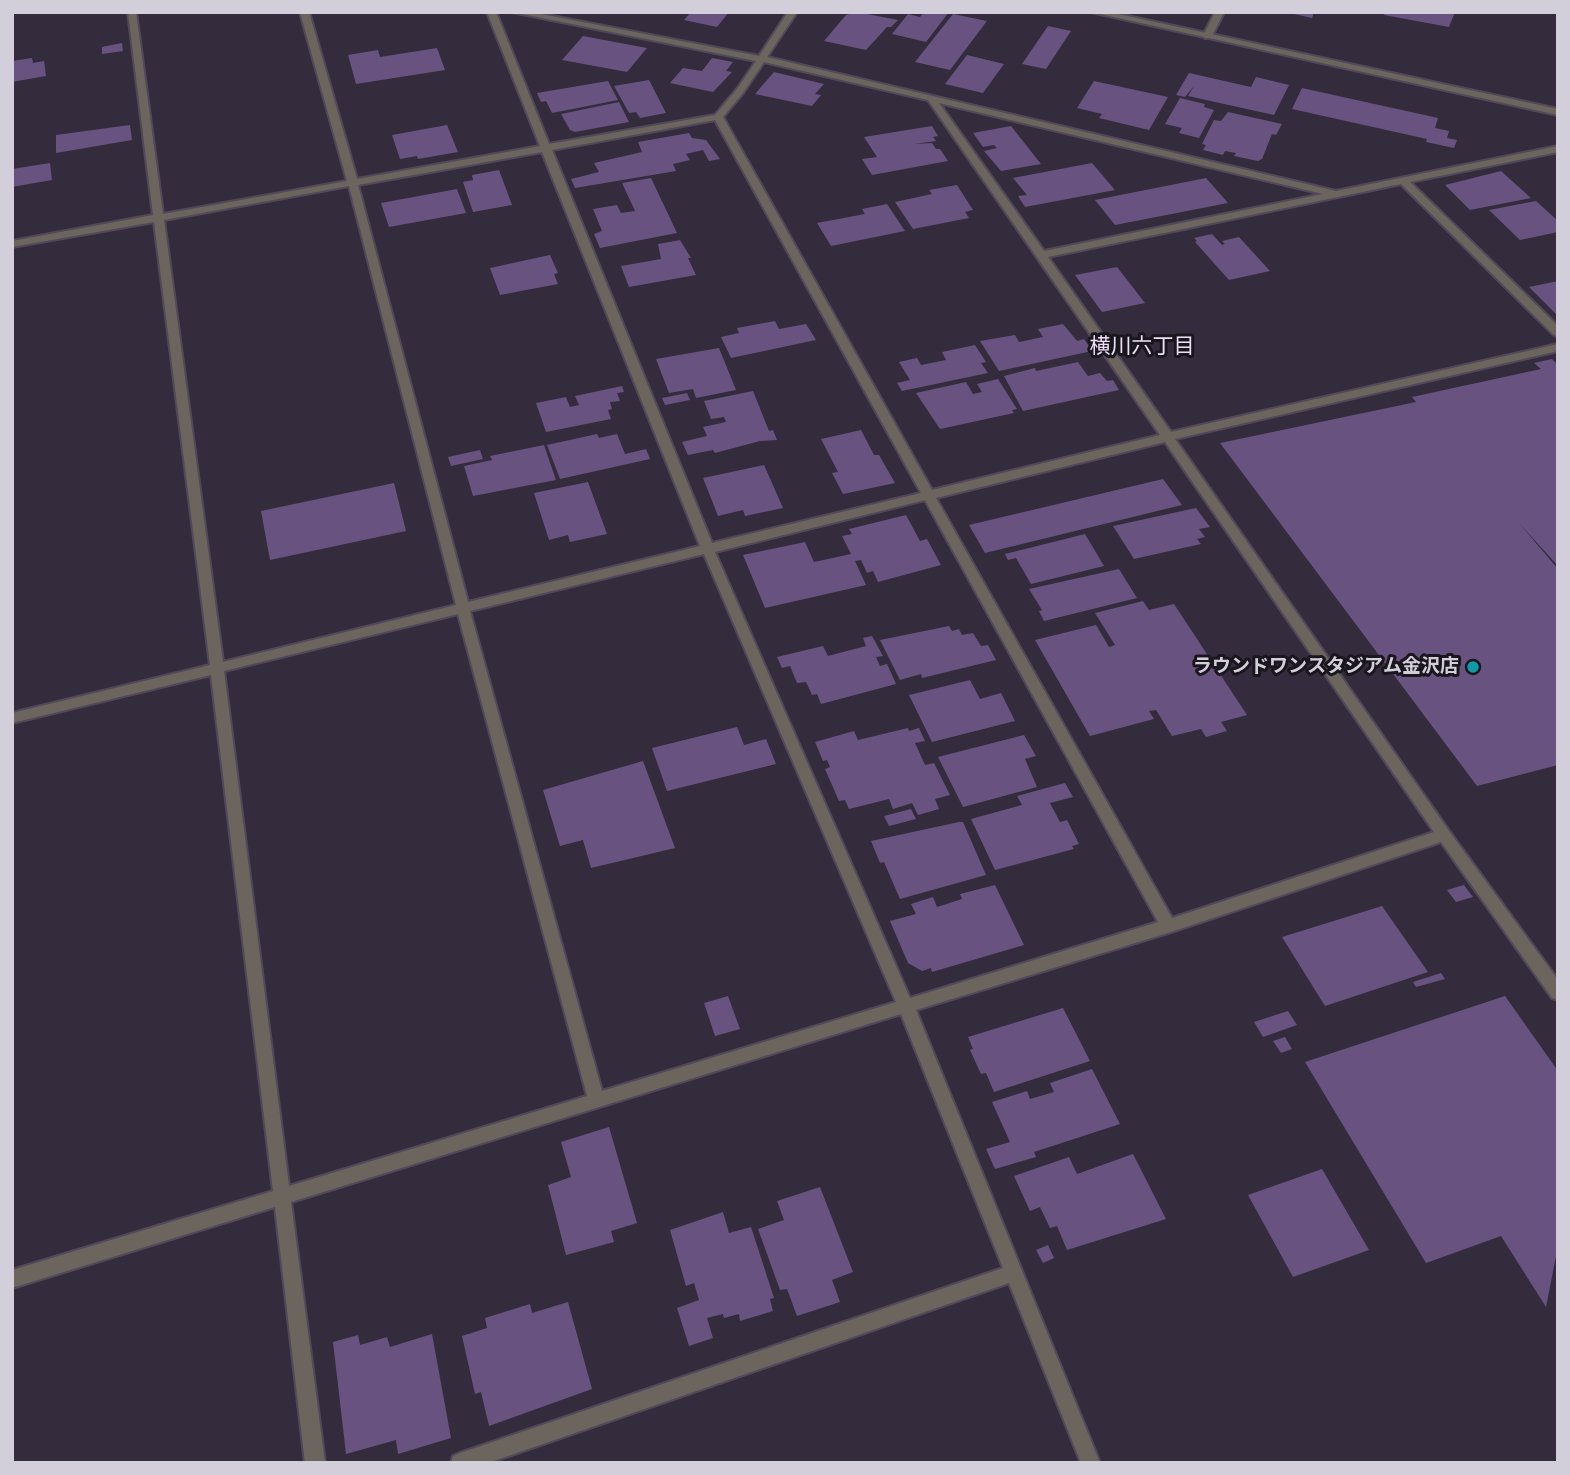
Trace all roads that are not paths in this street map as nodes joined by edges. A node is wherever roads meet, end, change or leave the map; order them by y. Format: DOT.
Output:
graph roads {
  1 [pos="132,12"];
  2 [pos="304,12"];
  3 [pos="491,12"];
  4 [pos="516,12"];
  5 [pos="793,12"];
  6 [pos="1095,12"];
  7 [pos="1220,12"];
  8 [pos="1208,36"];
  9 [pos="762,59"];
  10 [pos="931,98"];
  11 [pos="1558,112"];
  12 [pos="718,117"];
  13 [pos="545,148"];
  14 [pos="1558,149"];
  15 [pos="1403,181"];
  16 [pos="353,183"];
  17 [pos="1337,194"];
  18 [pos="159,218"];
  19 [pos="12,244"];
  20 [pos="1041,254"];
  21 [pos="1558,333"];
  22 [pos="1558,347"];
  23 [pos="1168,437"];
  24 [pos="930,496"];
  25 [pos="708,550"];
  26 [pos="463,609"];
  27 [pos="217,668"];
  28 [pos="12,718"];
  29 [pos="1444,835"];
  30 [pos="1168,926"];
  31 [pos="1558,993"];
  32 [pos="906,1006"];
  33 [pos="596,1100"];
  34 [pos="280,1197"];
  35 [pos="1014,1273"];
  36 [pos="12,1279"];
  37 [pos="315,1463"];
  38 [pos="460,1463"];
  39 [pos="1091,1463"];
  1 -- 18 [label="street"];
  2 -- 16 [label="street"];
  3 -- 13 [label="street"];
  4 -- 9 [label="street"];
  5 -- 9 [label="street"];
  6 -- 8 [label="street"];
  7 -- 8 [label="street"];
  8 -- 11 [label="street"];
  9 -- 10 [label="street"];
  9 -- 12 [label="street"];
  10 -- 17 [label="street"];
  10 -- 20 [label="street"];
  12 -- 13 [label="street"];
  12 -- 24 [label="street"];
  13 -- 16 [label="street"];
  13 -- 25 [label="street"];
  14 -- 15 [label="street"];
  15 -- 17 [label="street"];
  15 -- 21 [label="street"];
  16 -- 18 [label="street"];
  16 -- 26 [label="street"];
  17 -- 20 [label="street"];
  18 -- 19 [label="street"];
  18 -- 27 [label="street"];
  20 -- 23 [label="street"];
  22 -- 23 [label="street"];
  23 -- 24 [label="street"];
  23 -- 29 [label="street"];
  24 -- 25 [label="street"];
  24 -- 30 [label="street"];
  25 -- 26 [label="street"];
  25 -- 32 [label="street"];
  26 -- 27 [label="street"];
  26 -- 33 [label="street"];
  27 -- 28 [label="street"];
  27 -- 34 [label="street"];
  29 -- 30 [label="street"];
  29 -- 31 [label="street"];
  30 -- 32 [label="street"];
  32 -- 33 [label="street"];
  32 -- 35 [label="street"];
  33 -- 34 [label="street"];
  34 -- 36 [label="street"];
  34 -- 37 [label="street"];
  35 -- 38 [label="street"];
  35 -- 39 [label="street"];
}
